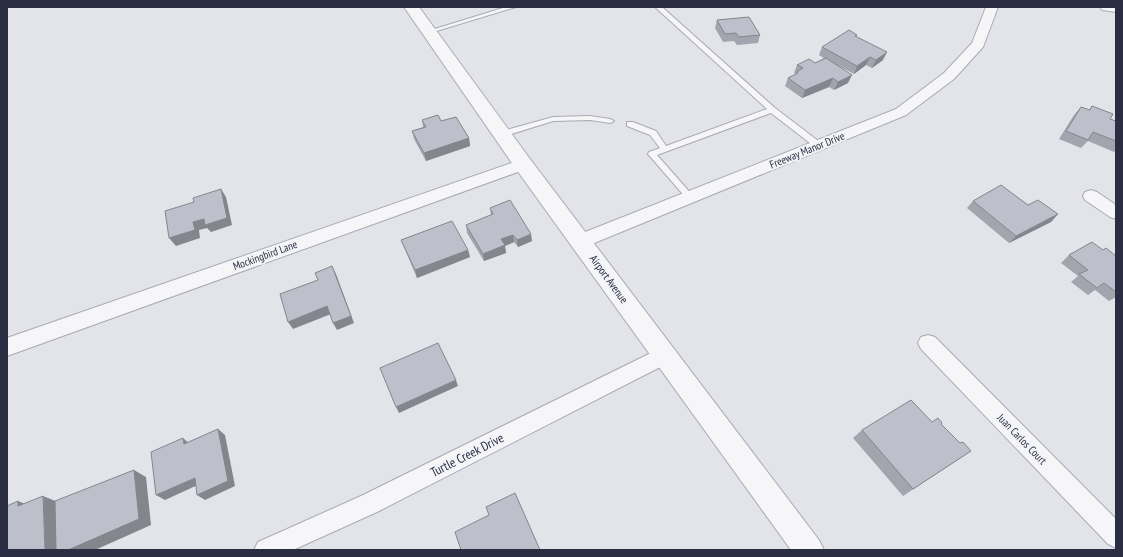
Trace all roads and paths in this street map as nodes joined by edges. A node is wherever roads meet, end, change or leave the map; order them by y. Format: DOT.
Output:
graph roads {
  1 [pos="411,7"];
  2 [pos="513,7"];
  3 [pos="658,7"];
  4 [pos="992,7"];
  5 [pos="1106,7"];
  6 [pos="1116,8"];
  7 [pos="428,32"];
  8 [pos="772,110"];
  9 [pos="610,121"];
  10 [pos="630,124"];
  11 [pos="502,134"];
  12 [pos="818,145"];
  13 [pos="665,150"];
  14 [pos="523,164"];
  15 [pos="1091,196"];
  16 [pos="690,197"];
  17 [pos="1116,213"];
  18 [pos="581,241"];
  19 [pos="928,343"];
  20 [pos="7,347"];
  21 [pos="665,355"];
  22 [pos="1116,536"];
  23 [pos="266,550"];
  24 [pos="809,550"];
  1 -- 7 [label="street, Airport Avenue"];
  2 -- 7 [label="lane"];
  3 -- 8 [label="lane"];
  4 -- 12 [label="street, Freeway Manor Drive"];
  5 -- 6 [label="street"];
  7 -- 11 [label="street, Airport Avenue"];
  8 -- 12 [label="lane"];
  8 -- 13 [label="lane"];
  9 -- 11 [label="lane"];
  10 -- 13 [label="lane"];
  11 -- 14 [label="street, Airport Avenue"];
  12 -- 16 [label="street, Freeway Manor Drive"];
  13 -- 16 [label="lane"];
  14 -- 18 [label="street, Airport Avenue"];
  14 -- 20 [label="street, Mockingbird Lane"];
  15 -- 17 [label="street"];
  16 -- 18 [label="street, Freeway Manor Drive"];
  18 -- 21 [label="street, Airport Avenue"];
  19 -- 22 [label="street, Juan Carlos Court"];
  21 -- 23 [label="street, Turtle Creek Drive"];
  21 -- 24 [label="street, Airport Avenue"];
}
